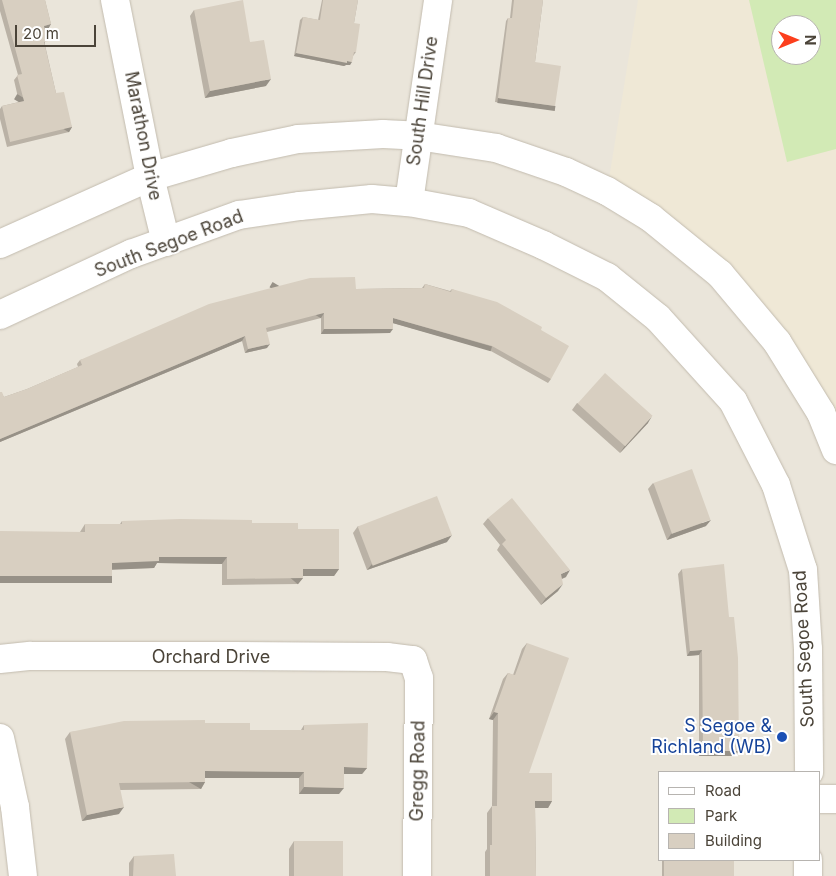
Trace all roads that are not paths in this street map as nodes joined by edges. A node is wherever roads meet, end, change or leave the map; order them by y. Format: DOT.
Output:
graph roads {
  1 [pos="115,0"];
  2 [pos="438,0"];
  3 [pos="418,136"];
  4 [pos="150,177"];
  5 [pos="409,202"];
  6 [pos="166,242"];
  7 [pos="0,244"];
  8 [pos="0,316"];
  9 [pos="836,450"];
  10 [pos="0,659"];
  11 [pos="417,667"];
  12 [pos="0,738"];
  13 [pos="809,771"];
  14 [pos="821,799"];
  15 [pos="836,799"];
  16 [pos="808,861"];
  17 [pos="23,876"];
  18 [pos="417,876"];
  19 [pos="808,876"];
  1 -- 4 [label="street, Marathon Drive"];
  2 -- 3 [label="street, South Hill Drive"];
  3 -- 4 [label="street"];
  3 -- 5 [label="street, South Hill Drive"];
  3 -- 9 [label="street"];
  4 -- 6 [label="street, Marathon Drive"];
  4 -- 7 [label="street"];
  5 -- 6 [label="street, South Segoe Road"];
  5 -- 13 [label="street, South Segoe Road"];
  6 -- 8 [label="street, South Segoe Road"];
  10 -- 11 [label="street, Orchard Drive"];
  11 -- 18 [label="street, Gregg Road"];
  12 -- 17 [label="street"];
  14 -- 15 [label="street"];
  16 -- 19 [label="street"];
}
